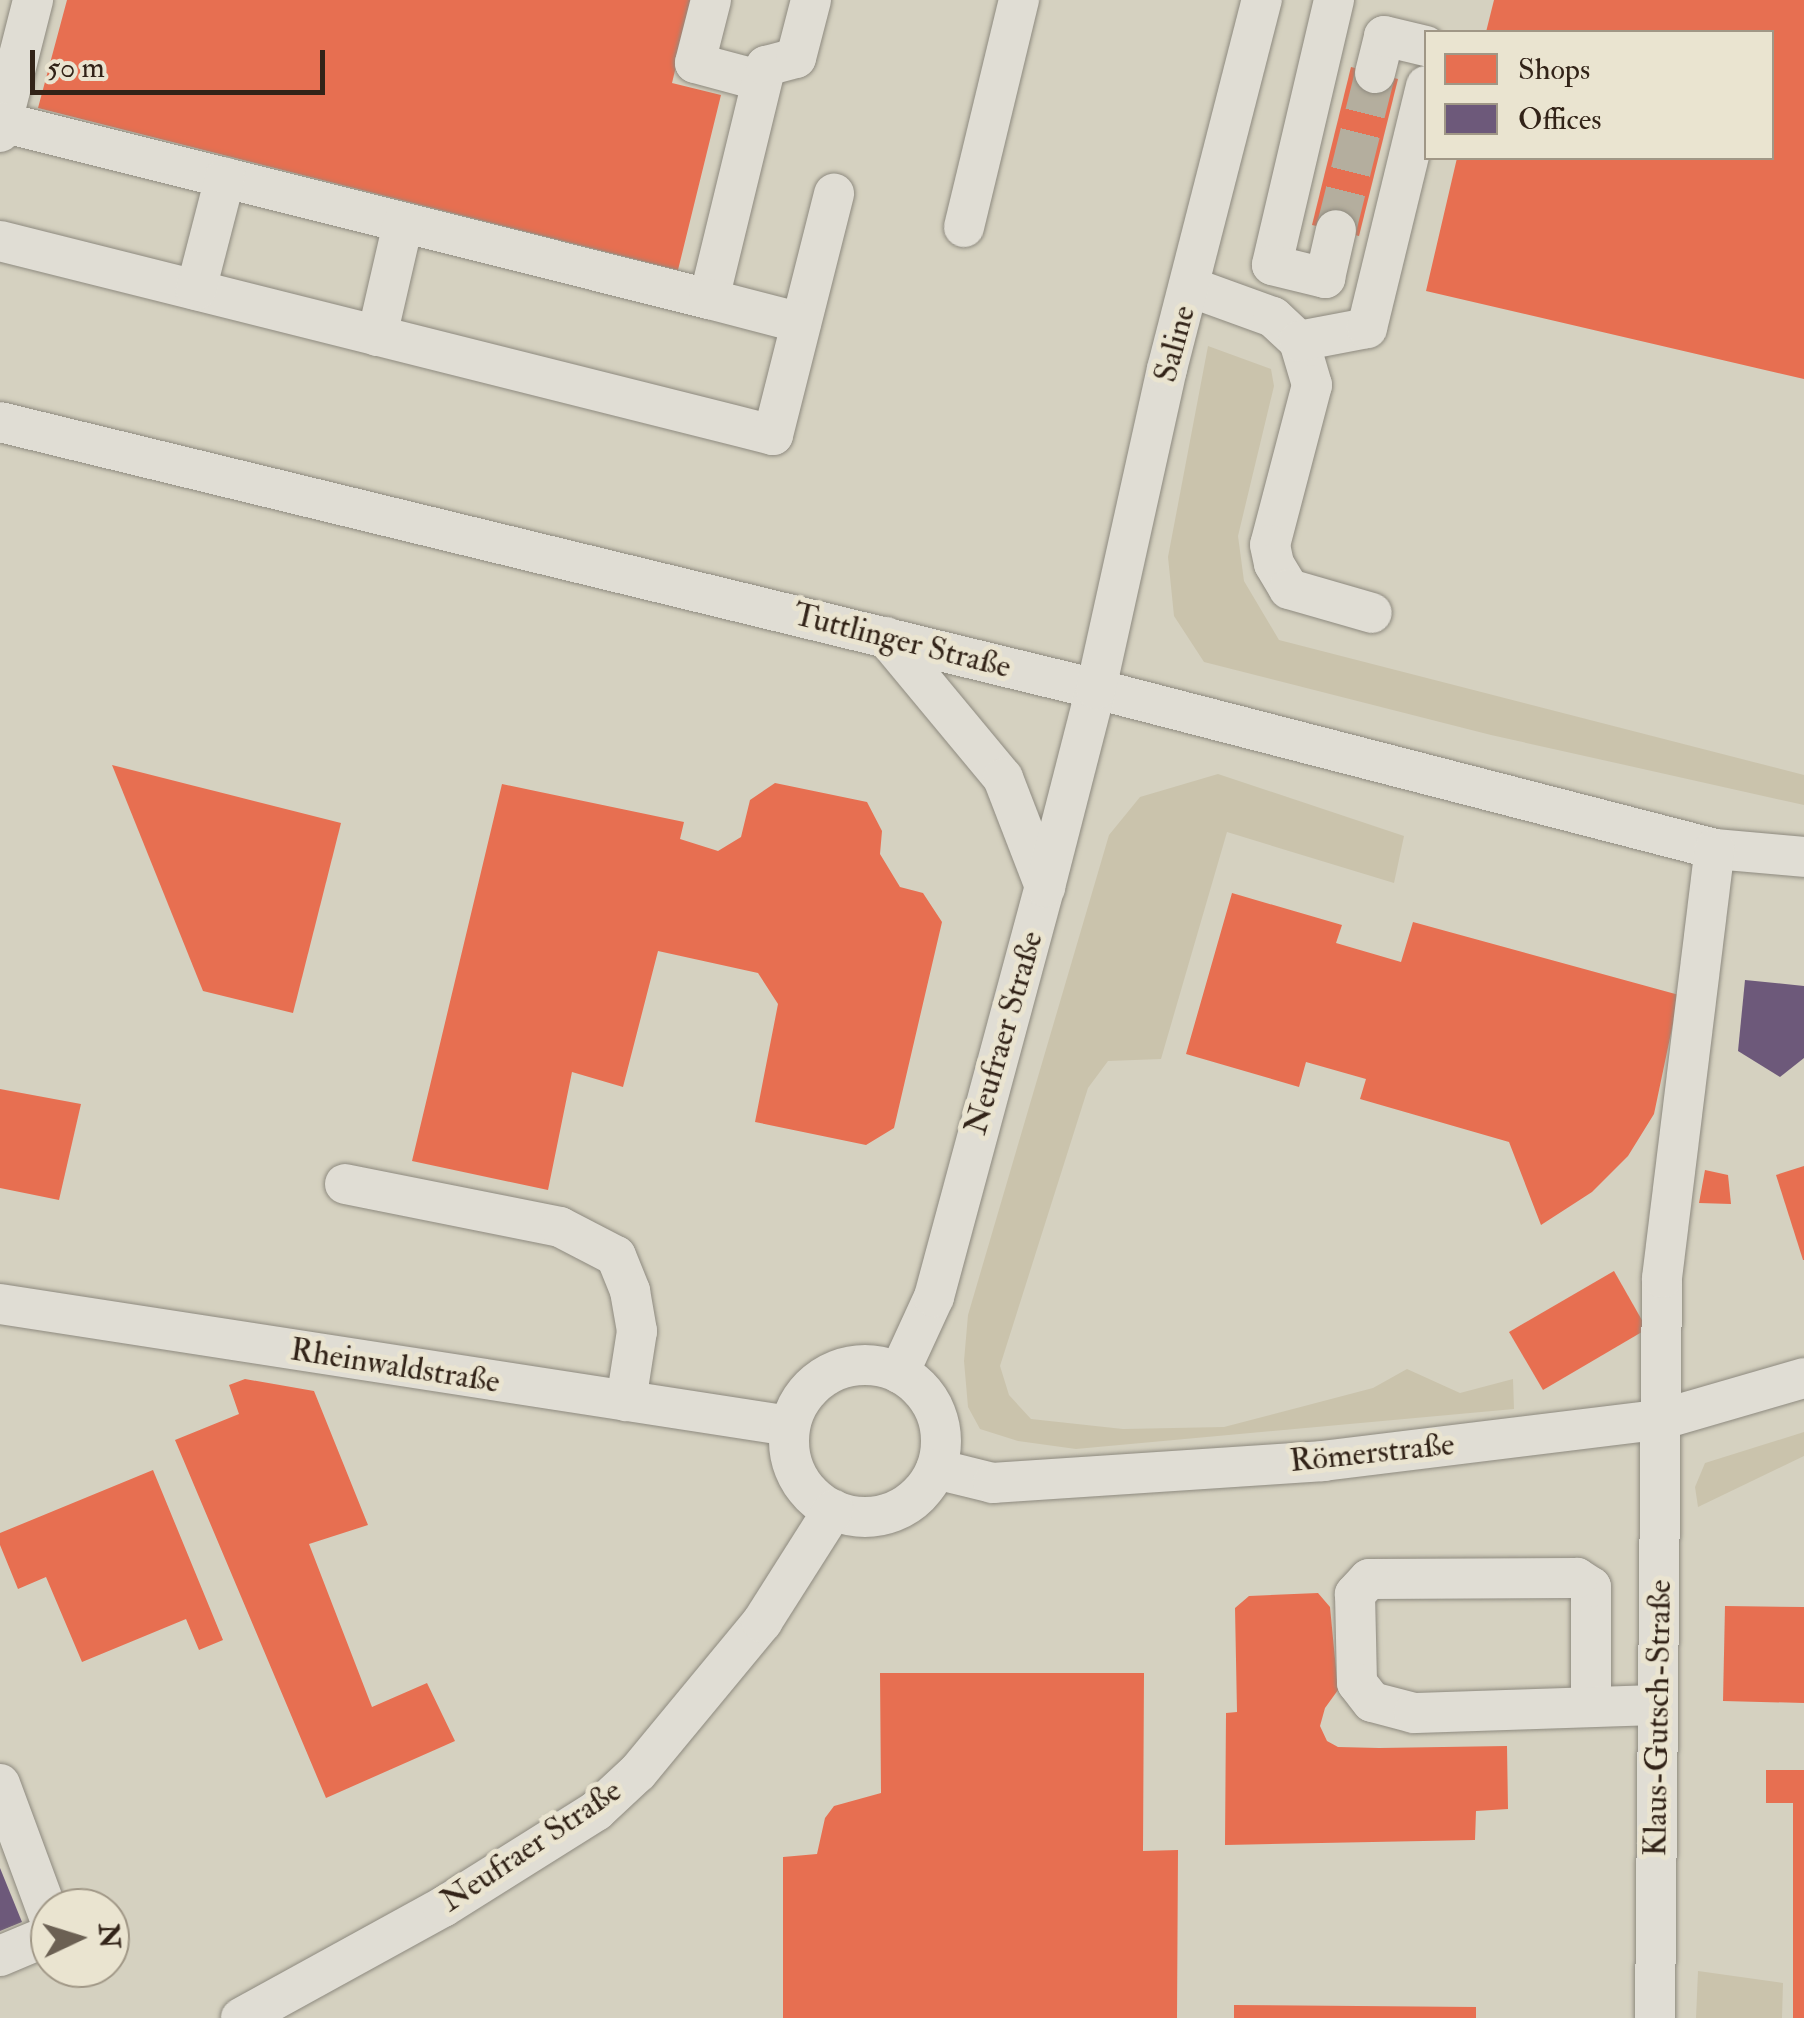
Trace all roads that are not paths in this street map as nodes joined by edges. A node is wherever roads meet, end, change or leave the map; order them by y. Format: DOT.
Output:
graph roads {
  1 [pos="33,0"];
  2 [pos="711,0"];
  3 [pos="811,0"];
  4 [pos="1019,0"];
  5 [pos="1262,0"];
  6 [pos="1334,0"];
  7 [pos="1424,46"];
  8 [pos="1376,73"];
  9 [pos="762,81"];
  10 [pos="1424,94"];
  11 [pos="1,127"];
  12 [pos="225,178"];
  13 [pos="834,194"];
  14 [pos="403,222"];
  15 [pos="964,226"];
  16 [pos="1336,230"];
  17 [pos="0,241"];
  18 [pos="1190,288"];
  19 [pos="196,290"];
  20 [pos="708,300"];
  21 [pos="801,322"];
  22 [pos="377,336"];
  23 [pos="1299,341"];
  24 [pos="0,422"];
  25 [pos="1372,613"];
  26 [pos="886,637"];
  27 [pos="1096,689"];
  28 [pos="1715,849"];
  29 [pos="1804,857"];
  30 [pos="1045,887"];
  31 [pos="345,1184"];
  32 [pos="0,1304"];
  33 [pos="900,1372"];
  34 [pos="1804,1378"];
  35 [pos="626,1401"];
  36 [pos="1663,1419"];
  37 [pos="790,1426"];
  38 [pos="936,1469"];
  39 [pos="834,1510"];
  40 [pos="1658,1706"];
  41 [pos="1591,1708"];
  42 [pos="0,1784"];
  43 [pos="39,1888"];
  44 [pos="30,1943"];
  45 [pos="0,1956"];
  46 [pos="241,2018"];
  47 [pos="1655,2018"];
  1 -- 11 [label="street"];
  2 -- 9 [label="street"];
  3 -- 9 [label="street"];
  4 -- 15 [label="street"];
  5 -- 18 [label="street, Saline"];
  6 -- 16 [label="street"];
  7 -- 8 [label="street"];
  9 -- 20 [label="street"];
  10 -- 23 [label="street"];
  11 -- 12 [label="street"];
  12 -- 14 [label="street"];
  12 -- 19 [label="street"];
  13 -- 21 [label="street"];
  14 -- 20 [label="street"];
  14 -- 22 [label="street"];
  17 -- 19 [label="street"];
  18 -- 23 [label="street"];
  18 -- 27 [label="street, Saline"];
  19 -- 22 [label="street"];
  20 -- 21 [label="street"];
  21 -- 22 [label="street"];
  23 -- 25 [label="street"];
  24 -- 26 [label="street, Tuttlinger Straße"];
  26 -- 27 [label="street, Tuttlinger Straße"];
  26 -- 30 [label="street"];
  27 -- 28 [label="street, Tuttlinger Straße"];
  27 -- 30 [label="street, Neufraer Straße"];
  28 -- 29 [label="street, Tuttlinger Straße"];
  28 -- 36 [label="street, Klaus-Gutsch-Straße"];
  30 -- 33 [label="street, Neufraer Straße"];
  31 -- 35 [label="street"];
  32 -- 35 [label="street, Rheinwaldstraße"];
  33 -- 37 [label="street"];
  33 -- 38 [label="street"];
  34 -- 36 [label="street, Römerstraße"];
  35 -- 37 [label="street, Rheinwaldstraße"];
  36 -- 38 [label="street, Römerstraße"];
  36 -- 40 [label="street, Klaus-Gutsch-Straße"];
  37 -- 39 [label="street"];
  38 -- 39 [label="street"];
  39 -- 46 [label="street, Neufraer Straße"];
  40 -- 41 [label="street"];
  40 -- 47 [label="street, Klaus-Gutsch-Straße"];
  41 -- 41 [label="street"];
  42 -- 43 [label="street"];
  44 -- 45 [label="street"];
}
